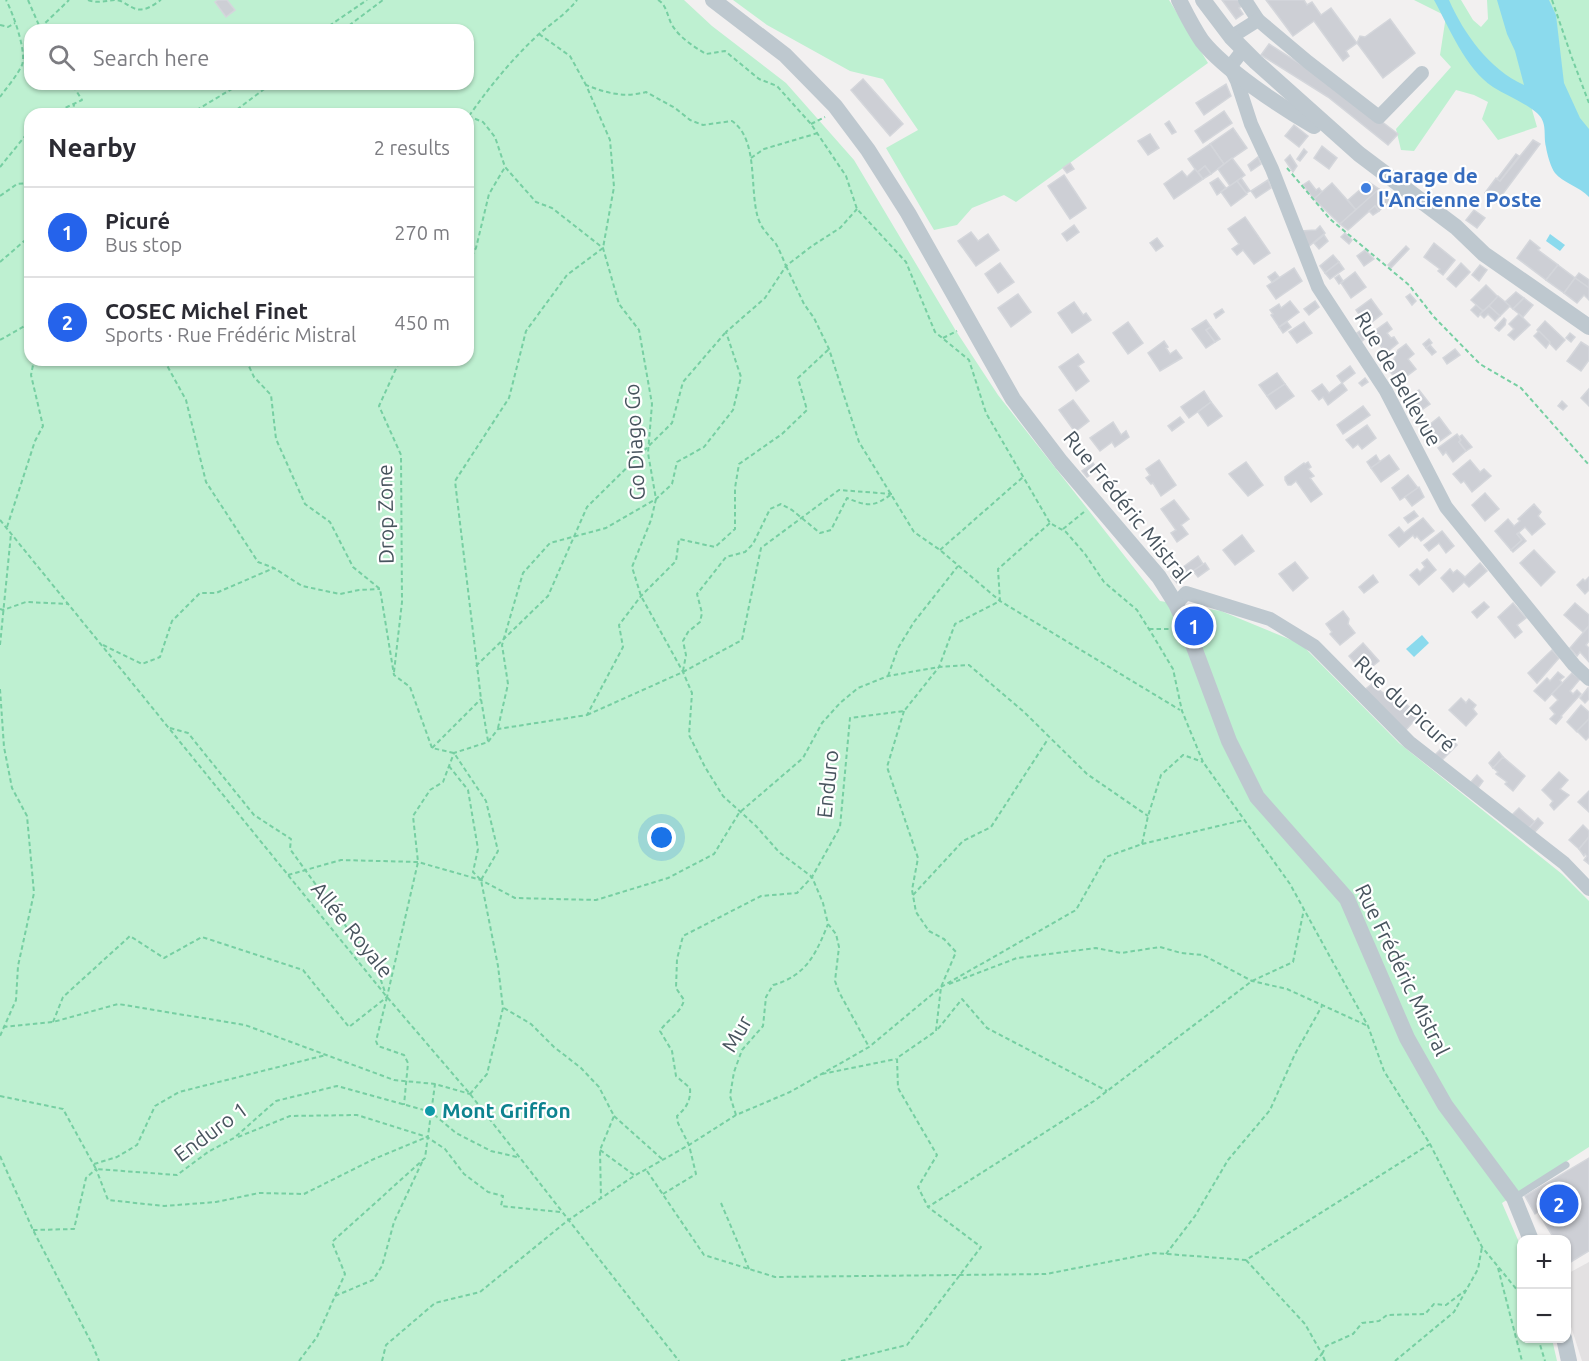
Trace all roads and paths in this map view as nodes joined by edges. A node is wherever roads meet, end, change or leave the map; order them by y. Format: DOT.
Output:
graph roads {
  1 [pos="6,0"];
  2 [pos="28,0"];
  3 [pos="69,0"];
  4 [pos="88,0"];
  5 [pos="161,0"];
  6 [pos="367,0"];
  7 [pos="383,0"];
  8 [pos="577,0"];
  9 [pos="658,0"];
  10 [pos="713,0"];
  11 [pos="1179,0"];
  12 [pos="1203,0"];
  13 [pos="1245,0"];
  14 [pos="1552,0"];
  15 [pos="1258,20"];
  16 [pos="15,23"];
  17 [pos="39,24"];
  18 [pos="46,24"];
  19 [pos="332,24"];
  20 [pos="351,24"];
  21 [pos="0,25"];
  22 [pos="539,34"];
  23 [pos="1231,37"];
  24 [pos="1244,50"];
  25 [pos="1213,52"];
  26 [pos="1230,67"];
  27 [pos="1422,73"];
  28 [pos="586,85"];
  29 [pos="75,90"];
  30 [pos="230,90"];
  31 [pos="263,90"];
  32 [pos="0,97"];
  33 [pos="1589,103"];
  34 [pos="74,104"];
  35 [pos="65,108"];
  36 [pos="74,108"];
  37 [pos="200,108"];
  38 [pos="239,108"];
  39 [pos="474,108"];
  40 [pos="825,117"];
  41 [pos="474,118"];
  42 [pos="811,124"];
  43 [pos="818,133"];
  44 [pos="24,137"];
  45 [pos="1359,154"];
  46 [pos="751,158"];
  47 [pos="0,167"];
  48 [pos="505,167"];
  49 [pos="1287,168"];
  50 [pos="24,183"];
  51 [pos="0,196"];
  52 [pos="857,209"];
  53 [pos="24,241"];
  54 [pos="603,248"];
  55 [pos="474,253"];
  56 [pos="1,260"];
  57 [pos="786,266"];
  58 [pos="24,326"];
  59 [pos="1589,327"];
  60 [pos="726,333"];
  61 [pos="950,334"];
  62 [pos="943,338"];
  63 [pos="0,340"];
  64 [pos="829,349"];
  65 [pos="33,366"];
  66 [pos="167,366"];
  67 [pos="249,366"];
  68 [pos="397,366"];
  69 [pos="649,445"];
  70 [pos="1589,465"];
  71 [pos="1023,477"];
  72 [pos="892,494"];
  73 [pos="656,499"];
  74 [pos="1079,516"];
  75 [pos="801,518"];
  76 [pos="0,520"];
  77 [pos="1050,523"];
  78 [pos="7,527"];
  79 [pos="1062,530"];
  80 [pos="11,533"];
  81 [pos="574,536"];
  82 [pos="940,550"];
  83 [pos="958,566"];
  84 [pos="274,568"];
  85 [pos="380,589"];
  86 [pos="641,596"];
  87 [pos="1000,601"];
  88 [pos="69,604"];
  89 [pos="1176,604"];
  90 [pos="2,609"];
  91 [pos="1149,628"];
  92 [pos="1168,629"];
  93 [pos="504,638"];
  94 [pos="0,645"];
  95 [pos="102,645"];
  96 [pos="477,666"];
  97 [pos="939,667"];
  98 [pos="683,672"];
  99 [pos="394,675"];
  100 [pos="888,676"];
  101 [pos="1589,679"];
  102 [pos="0,689"];
  103 [pos="481,699"];
  104 [pos="904,711"];
  105 [pos="1182,711"];
  106 [pos="587,716"];
  107 [pos="169,728"];
  108 [pos="498,729"];
  109 [pos="1049,738"];
  110 [pos="488,742"];
  111 [pos="432,748"];
  112 [pos="454,753"];
  113 [pos="1203,762"];
  114 [pos="449,766"];
  115 [pos="739,813"];
  116 [pos="1148,816"];
  117 [pos="1244,820"];
  118 [pos="1142,844"];
  119 [pos="418,862"];
  120 [pos="305,870"];
  121 [pos="288,874"];
  122 [pos="812,877"];
  123 [pos="481,880"];
  124 [pos="1589,889"];
  125 [pos="913,895"];
  126 [pos="1304,909"];
  127 [pos="828,924"];
  128 [pos="1252,981"];
  129 [pos="941,987"];
  130 [pos="387,997"];
  131 [pos="1322,1005"];
  132 [pos="503,1008"];
  133 [pos="53,1022"];
  134 [pos="1368,1026"];
  135 [pos="3,1027"];
  136 [pos="936,1031"];
  137 [pos="0,1036"];
  138 [pos="869,1047"];
  139 [pos="326,1055"];
  140 [pos="897,1058"];
  141 [pos="820,1075"];
  142 [pos="406,1081"];
  143 [pos="435,1084"];
  144 [pos="1107,1091"];
  145 [pos="470,1094"];
  146 [pos="0,1096"];
  147 [pos="404,1105"];
  148 [pos="431,1112"];
  149 [pos="736,1115"];
  150 [pos="614,1116"];
  151 [pos="428,1137"];
  152 [pos="234,1138"];
  153 [pos="1430,1144"];
  154 [pos="689,1145"];
  155 [pos="600,1150"];
  156 [pos="0,1156"];
  157 [pos="518,1157"];
  158 [pos="424,1158"];
  159 [pos="663,1160"];
  160 [pos="93,1165"];
  161 [pos="1566,1165"];
  162 [pos="96,1169"];
  163 [pos="646,1170"];
  164 [pos="634,1176"];
  165 [pos="663,1194"];
  166 [pos="1514,1198"];
  167 [pos="601,1199"];
  168 [pos="721,1203"];
  169 [pos="928,1208"];
  170 [pos="560,1212"];
  171 [pos="567,1221"];
  172 [pos="33,1230"];
  173 [pos="1529,1235"];
  174 [pos="1482,1246"];
  175 [pos="1166,1254"];
  176 [pos="1246,1260"];
  177 [pos="1497,1265"];
  178 [pos="749,1269"];
  179 [pos="959,1275"];
  180 [pos="1466,1290"];
  181 [pos="1517,1290"];
  182 [pos="335,1296"];
  183 [pos="1540,1343"];
  184 [pos="1564,1343"];
  185 [pos="1322,1354"];
  186 [pos="99,1361"];
  187 [pos="299,1361"];
  188 [pos="382,1361"];
  189 [pos="679,1361"];
  190 [pos="841,1361"];
  191 [pos="1315,1361"];
  192 [pos="1325,1361"];
  193 [pos="1395,1361"];
  194 [pos="1522,1361"];
  195 [pos="1545,1361"];
  196 [pos="1569,1361"];
  1 -- 16 [label="path"];
  2 -- 17 [label="path"];
  3 -- 18 [label="path"];
  4 -- 5 [label="path"];
  6 -- 19 [label="path"];
  7 -- 20 [label="path"];
  8 -- 22 [label="path"];
  9 -- 42 [label="path"];
  10 -- 89 [label="street, Rue Frédéric Mistral"];
  11 -- 25 [label="street"];
  12 -- 23 [label="street"];
  13 -- 15 [label="street"];
  14 -- 33 [label="path"];
  15 -- 23 [label="street"];
  15 -- 27 [label="street"];
  16 -- 21 [label="path"];
  16 -- 32 [label="path"];
  22 -- 28 [label="path"];
  22 -- 39 [label="path"];
  23 -- 24 [label="street"];
  23 -- 25 [label="street"];
  24 -- 26 [label="street"];
  24 -- 45 [label="street"];
  25 -- 26 [label="street"];
  26 -- 45 [label="street"];
  26 -- 101 [label="street, Rue de Bellevue"];
  28 -- 46 [label="path"];
  28 -- 54 [label="path"];
  29 -- 34 [label="path"];
  30 -- 37 [label="path"];
  31 -- 38 [label="path"];
  34 -- 35 [label="path"];
  34 -- 36 [label="path"];
  40 -- 42 [label="path"];
  41 -- 48 [label="path"];
  42 -- 43 [label="path"];
  43 -- 46 [label="path"];
  43 -- 52 [label="path"];
  44 -- 47 [label="path"];
  45 -- 59 [label="street"];
  46 -- 57 [label="path"];
  48 -- 54 [label="path"];
  48 -- 55 [label="path"];
  49 -- 70 [label="path"];
  50 -- 51 [label="path"];
  52 -- 57 [label="path"];
  52 -- 62 [label="path"];
  53 -- 56 [label="path"];
  54 -- 69 [label="path, Go Diago Go"];
  54 -- 96 [label="path"];
  57 -- 60 [label="path"];
  57 -- 64 [label="path"];
  58 -- 63 [label="path"];
  60 -- 69 [label="path"];
  60 -- 73 [label="path"];
  61 -- 62 [label="path"];
  62 -- 71 [label="path"];
  64 -- 72 [label="path"];
  64 -- 86 [label="path"];
  65 -- 78 [label="path"];
  66 -- 84 [label="path"];
  67 -- 85 [label="path"];
  68 -- 99 [label="path, Drop Zone"];
  69 -- 73 [label="path, Go Diago Go"];
  69 -- 81 [label="path"];
  71 -- 77 [label="path"];
  71 -- 82 [label="path"];
  72 -- 75 [label="path"];
  72 -- 75 [label="path"];
  72 -- 82 [label="path"];
  73 -- 81 [label="path"];
  73 -- 86 [label="path, Go Diago Go"];
  74 -- 79 [label="path"];
  75 -- 98 [label="path"];
  75 -- 98 [label="path"];
  76 -- 78 [label="path, Allée Royale"];
  77 -- 79 [label="path"];
  77 -- 87 [label="path"];
  78 -- 80 [label="path, Allée Royale"];
  79 -- 91 [label="path"];
  80 -- 88 [label="path, Allée Royale"];
  80 -- 90 [label="path"];
  81 -- 93 [label="path"];
  81 -- 93 [label="path"];
  82 -- 83 [label="path"];
  83 -- 87 [label="path"];
  83 -- 100 [label="path"];
  84 -- 85 [label="path"];
  84 -- 95 [label="path"];
  85 -- 99 [label="path"];
  86 -- 98 [label="path, Go Diago Go"];
  86 -- 106 [label="path"];
  87 -- 97 [label="path"];
  87 -- 105 [label="path"];
  88 -- 90 [label="path"];
  88 -- 95 [label="path, Allée Royale"];
  89 -- 124 [label="street, Rue du Picuré"];
  89 -- 166 [label="street, Rue Frédéric Mistral"];
  90 -- 94 [label="path"];
  91 -- 92 [label="path"];
  91 -- 105 [label="path"];
  93 -- 96 [label="path"];
  93 -- 108 [label="path"];
  95 -- 107 [label="path, Allée Royale"];
  96 -- 103 [label="path"];
  97 -- 100 [label="path"];
  97 -- 104 [label="path"];
  97 -- 109 [label="path"];
  98 -- 106 [label="path"];
  98 -- 115 [label="path, Go Diago Go"];
  99 -- 111 [label="path"];
  100 -- 115 [label="path"];
  102 -- 135 [label="path"];
  103 -- 110 [label="path"];
  103 -- 111 [label="path"];
  104 -- 122 [label="path, Enduro"];
  104 -- 125 [label="path"];
  105 -- 113 [label="path"];
  106 -- 108 [label="path"];
  107 -- 120 [label="path"];
  107 -- 121 [label="path, Allée Royale"];
  108 -- 110 [label="path"];
  109 -- 116 [label="path"];
  109 -- 125 [label="path"];
  110 -- 112 [label="path"];
  111 -- 112 [label="path"];
  112 -- 114 [label="path"];
  112 -- 123 [label="path"];
  113 -- 116 [label="path"];
  113 -- 117 [label="path"];
  114 -- 119 [label="path"];
  114 -- 123 [label="path"];
  115 -- 122 [label="path, Go Diago Go"];
  115 -- 123 [label="path"];
  116 -- 118 [label="path"];
  117 -- 118 [label="path"];
  117 -- 126 [label="path"];
  118 -- 129 [label="path"];
  119 -- 120 [label="path"];
  119 -- 123 [label="path"];
  119 -- 130 [label="path"];
  120 -- 121 [label="path"];
  120 -- 130 [label="path"];
  121 -- 130 [label="path, Allée Royale"];
  122 -- 127 [label="path"];
  122 -- 154 [label="path, Enduro"];
  123 -- 132 [label="path"];
  125 -- 129 [label="path"];
  126 -- 128 [label="path"];
  126 -- 134 [label="path"];
  127 -- 138 [label="path"];
  127 -- 149 [label="path, Mur"];
  128 -- 129 [label="path"];
  128 -- 131 [label="path"];
  128 -- 144 [label="path"];
  129 -- 136 [label="path"];
  129 -- 138 [label="path"];
  130 -- 133 [label="path"];
  130 -- 142 [label="path"];
  130 -- 145 [label="path, Allée Royale"];
  131 -- 134 [label="path"];
  131 -- 175 [label="path"];
  132 -- 145 [label="path"];
  132 -- 150 [label="path"];
  133 -- 135 [label="path"];
  133 -- 139 [label="path"];
  134 -- 153 [label="path"];
  135 -- 137 [label="path"];
  136 -- 140 [label="path"];
  136 -- 144 [label="path"];
  138 -- 141 [label="path"];
  139 -- 142 [label="path"];
  139 -- 160 [label="path"];
  140 -- 141 [label="path"];
  140 -- 169 [label="path"];
  141 -- 149 [label="path"];
  142 -- 143 [label="path"];
  142 -- 147 [label="path"];
  143 -- 145 [label="path"];
  143 -- 148 [label="path"];
  144 -- 169 [label="path"];
  145 -- 157 [label="path, Allée Royale"];
  146 -- 160 [label="path"];
  147 -- 148 [label="path, Enduro 1"];
  147 -- 152 [label="path, Enduro 1"];
  148 -- 151 [label="path"];
  148 -- 157 [label="path"];
  149 -- 154 [label="path"];
  150 -- 155 [label="path"];
  150 -- 159 [label="path"];
  151 -- 152 [label="path"];
  151 -- 158 [label="path"];
  151 -- 162 [label="path"];
  151 -- 170 [label="path"];
  152 -- 162 [label="path, Enduro 1"];
  153 -- 174 [label="path"];
  153 -- 176 [label="path"];
  154 -- 159 [label="path"];
  154 -- 165 [label="path"];
  155 -- 164 [label="path"];
  155 -- 167 [label="path"];
  156 -- 172 [label="path"];
  157 -- 170 [label="path, Allée Royale"];
  158 -- 182 [label="path"];
  158 -- 182 [label="path"];
  159 -- 163 [label="path"];
  160 -- 162 [label="path"];
  161 -- 166 [label="lane"];
  162 -- 172 [label="path"];
  163 -- 164 [label="path"];
  163 -- 165 [label="path"];
  164 -- 167 [label="path"];
  165 -- 178 [label="path"];
  166 -- 173 [label="street, Rue Frédéric Mistral"];
  167 -- 171 [label="path"];
  168 -- 178 [label="path"];
  169 -- 179 [label="path"];
  170 -- 171 [label="path, Allée Royale"];
  171 -- 188 [label="path"];
  171 -- 189 [label="path, Allée Royale"];
  172 -- 186 [label="path"];
  174 -- 177 [label="path"];
  174 -- 180 [label="path"];
  175 -- 176 [label="path"];
  175 -- 179 [label="path"];
  176 -- 185 [label="path"];
  177 -- 181 [label="path"];
  177 -- 194 [label="path"];
  178 -- 179 [label="path"];
  179 -- 190 [label="path"];
  180 -- 185 [label="path"];
  180 -- 193 [label="path"];
  182 -- 187 [label="path"];
  183 -- 195 [label="path"];
  184 -- 196 [label="street"];
  185 -- 191 [label="path"];
  185 -- 192 [label="path"];
}
